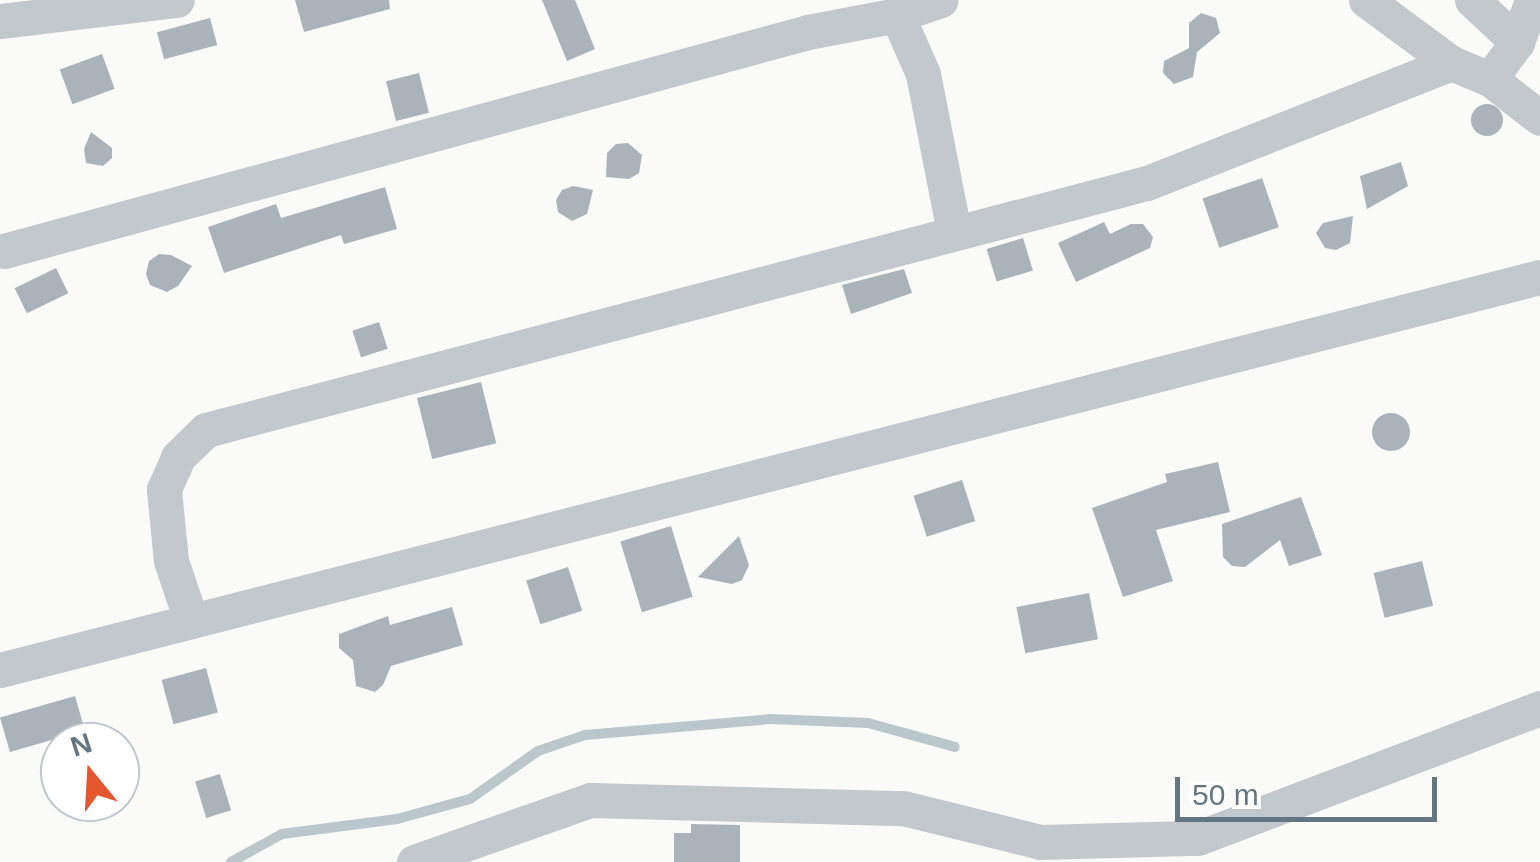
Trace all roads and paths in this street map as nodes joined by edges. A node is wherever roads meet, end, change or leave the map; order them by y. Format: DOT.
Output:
graph roads {
  1 [pos="942,0"];
  2 [pos="1366,0"];
  3 [pos="1472,0"];
  4 [pos="1532,0"];
  5 [pos="166,2"];
  6 [pos="897,15"];
  7 [pos="0,20"];
  8 [pos="1518,42"];
  9 [pos="1452,63"];
  10 [pos="1490,79"];
  11 [pos="1540,118"];
  12 [pos="954,232"];
  13 [pos="4,251"];
  14 [pos="1540,277"];
  15 [pos="192,620"];
  16 [pos="0,669"];
  17 [pos="1540,708"];
  18 [pos="414,862"];
  1 -- 6 [label="street"];
  2 -- 9 [label="street"];
  3 -- 8 [label="street"];
  4 -- 8 [label="street"];
  5 -- 7 [label="street"];
  6 -- 12 [label="street"];
  6 -- 13 [label="street"];
  8 -- 10 [label="street"];
  9 -- 10 [label="street"];
  9 -- 12 [label="street"];
  10 -- 11 [label="street"];
  12 -- 15 [label="street"];
  14 -- 15 [label="street"];
  15 -- 16 [label="street"];
  17 -- 18 [label="street"];
}
